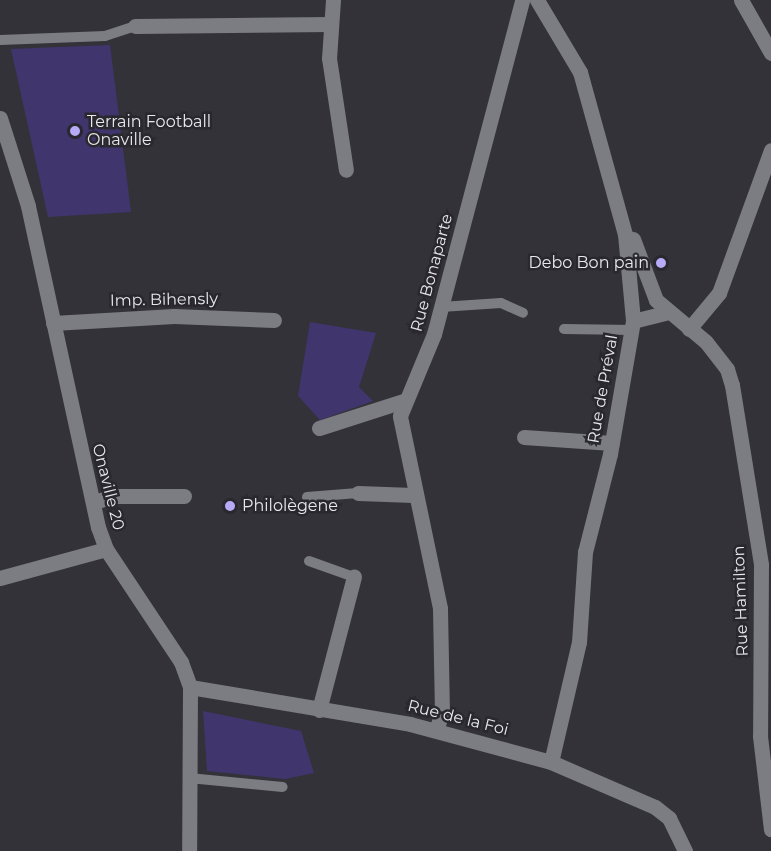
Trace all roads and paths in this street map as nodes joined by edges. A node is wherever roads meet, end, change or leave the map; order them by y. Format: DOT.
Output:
graph roads {
  1 [pos="333,0"];
  2 [pos="522,0"];
  3 [pos="537,0"];
  4 [pos="741,0"];
  5 [pos="331,24"];
  6 [pos="135,26"];
  7 [pos="0,40"];
  8 [pos="771,53"];
  9 [pos="0,118"];
  10 [pos="771,150"];
  11 [pos="346,170"];
  12 [pos="626,234"];
  13 [pos="656,300"];
  14 [pos="441,307"];
  15 [pos="522,313"];
  16 [pos="666,313"];
  17 [pos="633,319"];
  18 [pos="274,320"];
  19 [pos="53,323"];
  20 [pos="564,329"];
  21 [pos="689,330"];
  22 [pos="403,401"];
  23 [pos="319,428"];
  24 [pos="524,437"];
  25 [pos="612,443"];
  26 [pos="358,493"];
  27 [pos="414,495"];
  28 [pos="184,496"];
  29 [pos="307,497"];
  30 [pos="94,502"];
  31 [pos="105,549"];
  32 [pos="309,561"];
  33 [pos="354,577"];
  34 [pos="0,578"];
  35 [pos="190,687"];
  36 [pos="319,710"];
  37 [pos="435,730"];
  38 [pos="551,762"];
  39 [pos="189,778"];
  40 [pos="283,788"];
  41 [pos="771,829"];
  42 [pos="189,851"];
  43 [pos="685,851"];
  1 -- 5 [label="street"];
  2 -- 14 [label="street, Rue Bonaparte"];
  3 -- 12 [label="street, Rue de Préval"];
  4 -- 8 [label="street"];
  5 -- 6 [label="street"];
  5 -- 11 [label="street"];
  6 -- 7 [label="lane"];
  9 -- 19 [label="street, Onaville 20"];
  10 -- 21 [label="street"];
  12 -- 13 [label="street, Rue Hamilton"];
  12 -- 17 [label="street, Rue de Préval"];
  13 -- 16 [label="street, Rue Hamilton"];
  13 -- 17 [label="street"];
  14 -- 15 [label="lane"];
  14 -- 22 [label="street, Rue Bonaparte"];
  16 -- 17 [label="street"];
  16 -- 21 [label="street, Rue Hamilton"];
  17 -- 20 [label="lane"];
  17 -- 25 [label="street, Rue de Préval"];
  18 -- 19 [label="street, Imp. Bihensly"];
  19 -- 30 [label="street, Onaville 20"];
  21 -- 41 [label="street, Rue Hamilton"];
  22 -- 23 [label="street"];
  22 -- 27 [label="street, Rue Bonaparte"];
  24 -- 25 [label="street"];
  25 -- 38 [label="street, Rue de Préval"];
  26 -- 27 [label="street"];
  26 -- 29 [label="lane"];
  27 -- 37 [label="street, Rue Bonaparte"];
  28 -- 30 [label="street"];
  30 -- 31 [label="street, Onaville 20"];
  31 -- 34 [label="street"];
  31 -- 35 [label="street, Onaville 20"];
  32 -- 33 [label="lane"];
  33 -- 36 [label="street"];
  35 -- 36 [label="street, Rue de la Foi"];
  35 -- 39 [label="street, Onaville 20"];
  36 -- 37 [label="street, Rue de la Foi"];
  37 -- 38 [label="street, Rue de la Foi"];
  38 -- 43 [label="street, Rue de la Foi"];
  39 -- 40 [label="lane"];
  39 -- 42 [label="street, Onaville 20"];
}
